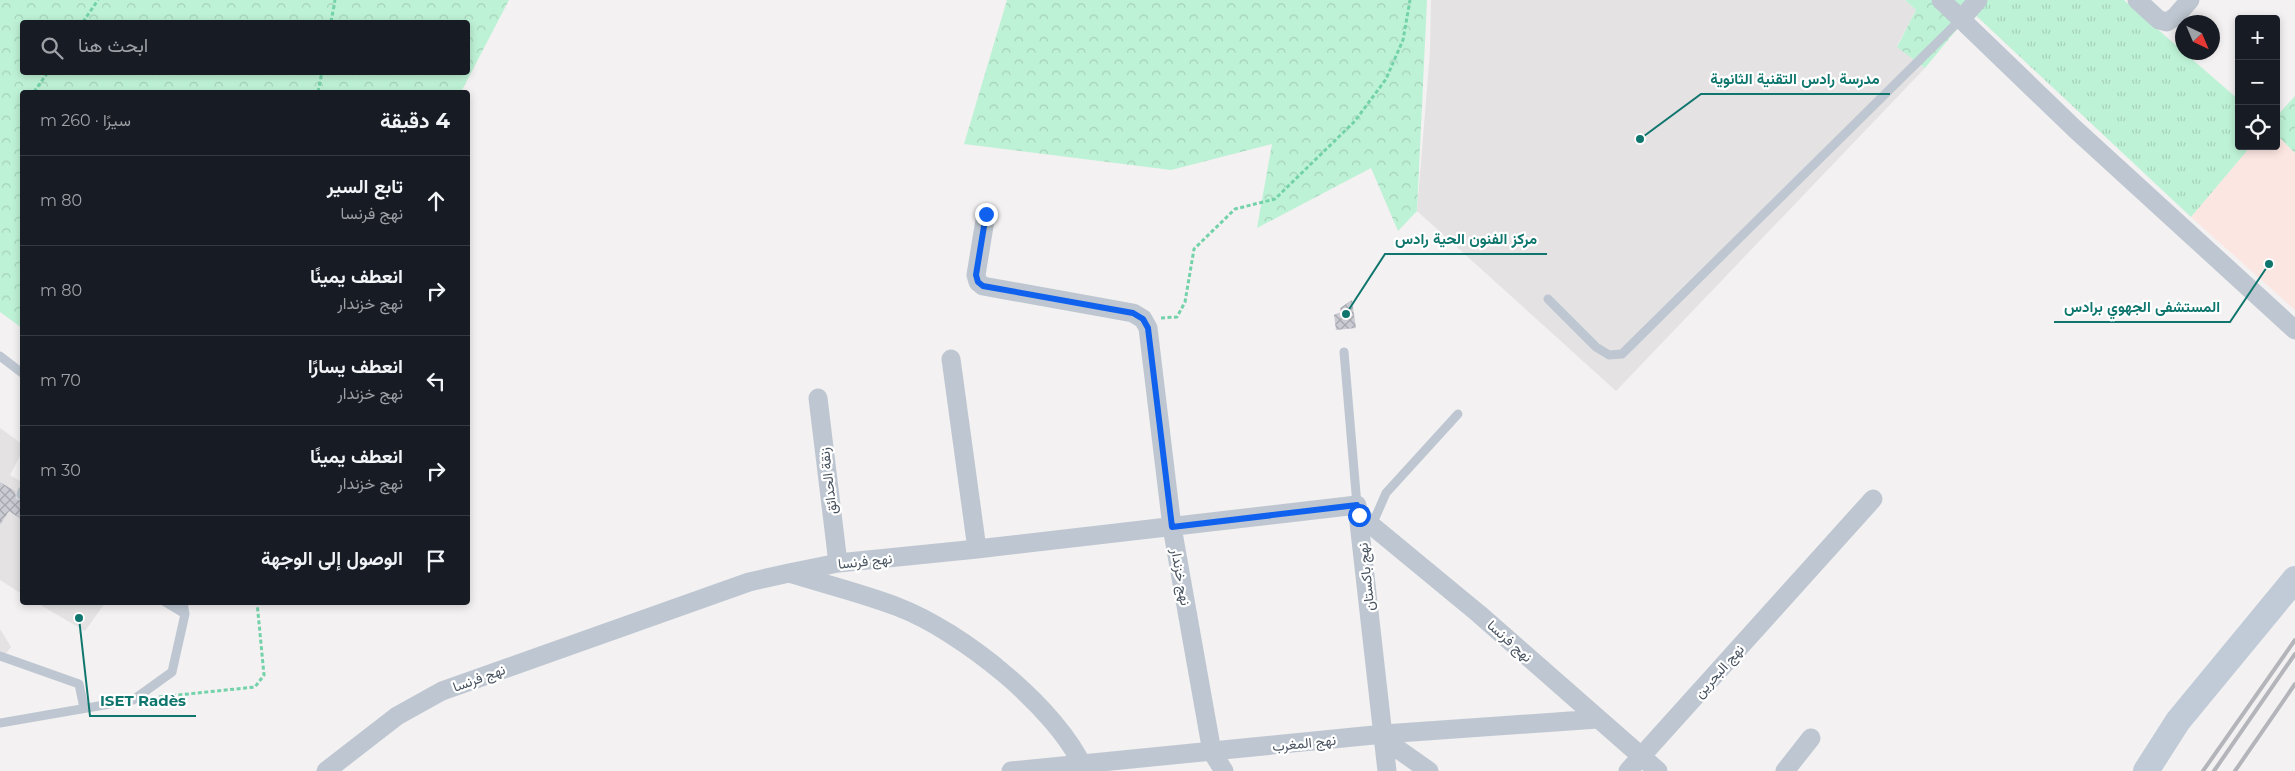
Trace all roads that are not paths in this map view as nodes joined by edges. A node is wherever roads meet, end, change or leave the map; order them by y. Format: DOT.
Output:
graph roads {
  1 [pos="1941,0"];
  2 [pos="1978,0"];
  3 [pos="2137,0"];
  4 [pos="2190,0"];
  5 [pos="1962,18"];
  6 [pos="986,214"];
  7 [pos="1548,299"];
  8 [pos="2295,330"];
  9 [pos="1344,352"];
  10 [pos="0,356"];
  11 [pos="951,359"];
  12 [pos="20,371"];
  13 [pos="818,398"];
  14 [pos="1458,414"];
  15 [pos="1873,499"];
  16 [pos="1363,515"];
  17 [pos="1172,527"];
  18 [pos="977,549"];
  19 [pos="838,563"];
  20 [pos="789,573"];
  21 [pos="2295,579"];
  22 [pos="170,605"];
  23 [pos="184,605"];
  24 [pos="185,614"];
  25 [pos="0,656"];
  26 [pos="84,708"];
  27 [pos="1598,719"];
  28 [pos="0,723"];
  29 [pos="1384,737"];
  30 [pos="1811,738"];
  31 [pos="1212,752"];
  32 [pos="1641,756"];
  33 [pos="1083,768"];
  34 [pos="326,771"];
  35 [pos="1011,771"];
  36 [pos="1224,771"];
  37 [pos="1387,771"];
  38 [pos="1429,771"];
  39 [pos="1628,771"];
  40 [pos="1658,771"];
  41 [pos="1785,771"];
  42 [pos="2146,771"];
  1 -- 5 [label="street"];
  2 -- 5 [label="street"];
  3 -- 4 [label="street"];
  5 -- 7 [label="lane"];
  5 -- 8 [label="street"];
  6 -- 17 [label="street, نهج خزندار"];
  9 -- 16 [label="lane, نهج باكستان"];
  10 -- 12 [label="lane"];
  11 -- 18 [label="street"];
  13 -- 19 [label="street, زنقة الحدائق"];
  14 -- 16 [label="lane"];
  15 -- 32 [label="street, نهج البحرين"];
  16 -- 17 [label="street, نهج فرنسا"];
  16 -- 27 [label="street, نهج فرنسا"];
  16 -- 29 [label="street, نهج باكستان"];
  17 -- 18 [label="street, نهج فرنسا"];
  17 -- 31 [label="street, نهج خزندار"];
  18 -- 19 [label="street, نهج فرنسا"];
  19 -- 20 [label="street, نهج فرنسا"];
  20 -- 33 [label="street"];
  20 -- 34 [label="street, نهج فرنسا"];
  21 -- 42 [label="street"];
  22 -- 24 [label="lane"];
  23 -- 24 [label="lane"];
  24 -- 26 [label="lane"];
  25 -- 26 [label="lane"];
  26 -- 28 [label="lane"];
  27 -- 29 [label="street, نهج المغرب"];
  27 -- 32 [label="street, نهج فرنسا"];
  29 -- 31 [label="street, نهج المغرب"];
  29 -- 37 [label="street, نهج باكستان"];
  29 -- 38 [label="street"];
  30 -- 41 [label="street"];
  31 -- 33 [label="street, نهج المغرب"];
  31 -- 36 [label="street, نهج خزندار"];
  32 -- 39 [label="street, نهج البحرين"];
  32 -- 40 [label="street, نهج فرنسا"];
  33 -- 35 [label="street, نهج المغرب"];
}
